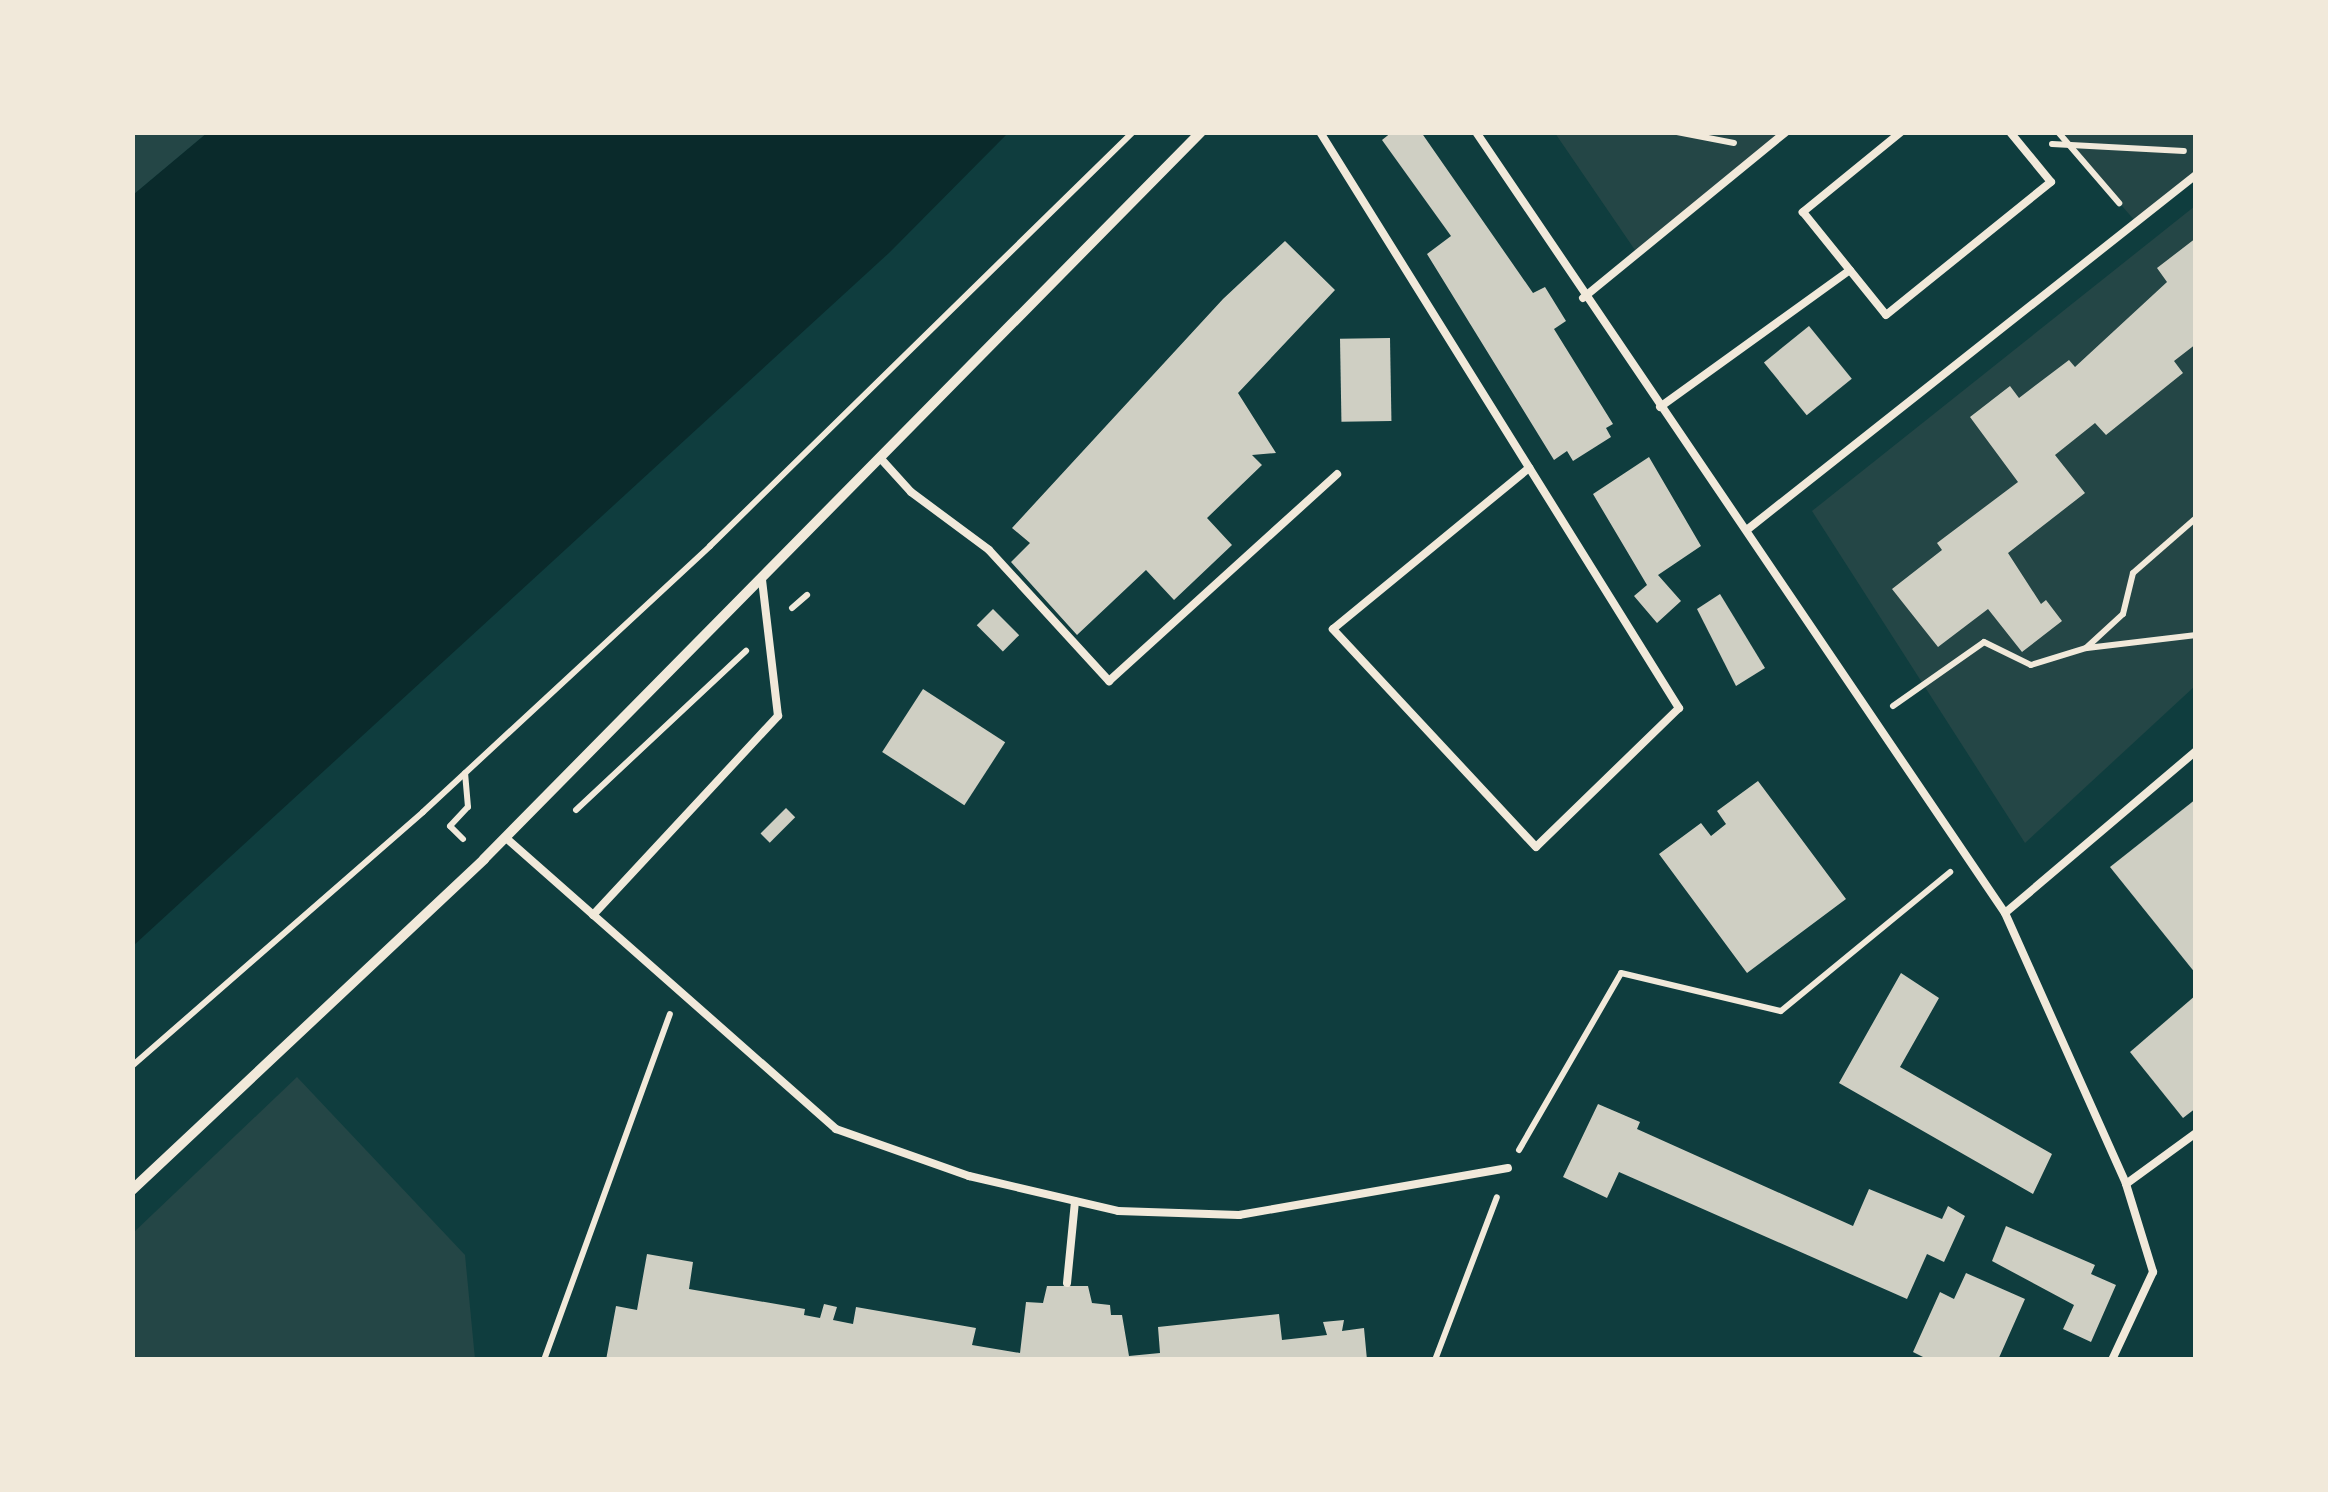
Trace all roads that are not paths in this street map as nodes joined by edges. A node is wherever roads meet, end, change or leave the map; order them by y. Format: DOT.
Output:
graph roads {
  1 [pos="1201,132"];
  2 [pos="1320,132"];
  3 [pos="1476,132"];
  4 [pos="1786,132"];
  5 [pos="1902,132"];
  6 [pos="2010,132"];
  7 [pos="2196,175"];
  8 [pos="1850,270"];
  9 [pos="1583,298"];
  10 [pos="1660,406"];
  11 [pos="882,460"];
  12 [pos="1529,468"];
  13 [pos="1337,474"];
  14 [pos="1748,529"];
  15 [pos="762,580"];
  16 [pos="2196,752"];
  17 [pos="506,838"];
  18 [pos="2005,913"];
  19 [pos="593,914"];
  20 [pos="2196,1133"];
  21 [pos="1508,1168"];
  22 [pos="2126,1184"];
  23 [pos="132,1190"];
  24 [pos="1075,1201"];
  25 [pos="1067,1283"];
  26 [pos="2112,1360"];
  1 -- 11 [label="street"];
  2 -- 12 [label="lane"];
  3 -- 9 [label="lane"];
  4 -- 9 [label="lane"];
  5 -- 8 [label="lane"];
  6 -- 8 [label="lane"];
  7 -- 14 [label="lane"];
  8 -- 10 [label="lane"];
  9 -- 10 [label="lane"];
  10 -- 14 [label="lane"];
  11 -- 13 [label="lane"];
  11 -- 15 [label="street"];
  12 -- 12 [label="lane"];
  14 -- 18 [label="lane"];
  15 -- 17 [label="street"];
  15 -- 19 [label="lane"];
  16 -- 18 [label="lane"];
  17 -- 19 [label="lane"];
  17 -- 23 [label="street"];
  18 -- 22 [label="lane"];
  19 -- 24 [label="lane"];
  20 -- 22 [label="lane"];
  21 -- 24 [label="lane"];
  22 -- 26 [label="lane"];
  24 -- 25 [label="lane"];
}
